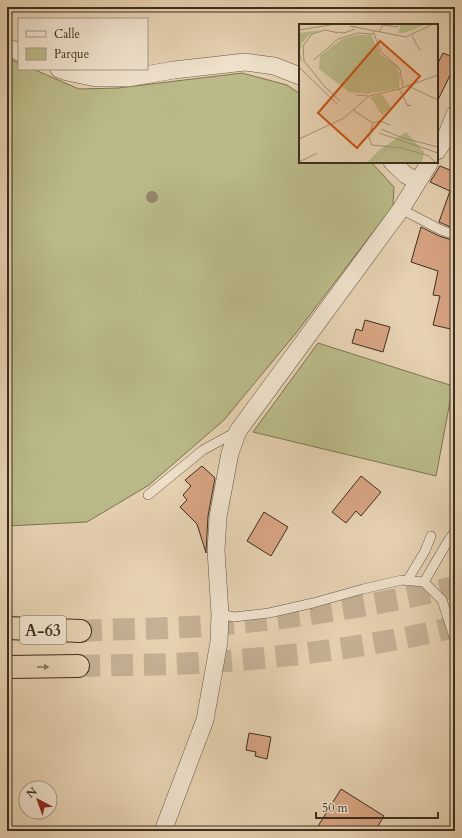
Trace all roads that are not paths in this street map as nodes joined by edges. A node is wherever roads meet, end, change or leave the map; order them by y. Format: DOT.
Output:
graph roads {
  1 [pos="7,47"];
  2 [pos="18,52"];
  3 [pos="62,70"];
  4 [pos="299,76"];
  5 [pos="455,114"];
  6 [pos="446,144"];
  7 [pos="393,163"];
  8 [pos="429,163"];
  9 [pos="417,181"];
  10 [pos="401,209"];
  11 [pos="455,235"];
  12 [pos="238,431"];
  13 [pos="148,495"];
  14 [pos="455,531"];
  15 [pos="431,536"];
  16 [pos="407,581"];
  17 [pos="424,582"];
  18 [pos="220,614"];
  19 [pos="7,628"];
  20 [pos="80,631"];
  21 [pos="455,640"];
  22 [pos="78,666"];
  23 [pos="7,667"];
  24 [pos="163,831"];
  1 -- 2 [label="street"];
  3 -- 4 [label="street"];
  5 -- 6 [label="street"];
  7 -- 9 [label="street"];
  8 -- 9 [label="street"];
  9 -- 10 [label="street"];
  10 -- 11 [label="lane"];
  10 -- 12 [label="street"];
  12 -- 13 [label="lane"];
  12 -- 18 [label="street"];
  14 -- 17 [label="lane"];
  15 -- 16 [label="lane"];
  16 -- 17 [label="lane"];
  16 -- 18 [label="lane"];
  17 -- 21 [label="lane"];
  18 -- 24 [label="street"];
  19 -- 20 [label="highway, A-63"];
  23 -- 22 [label="highway, A-63, one-way"];
}
